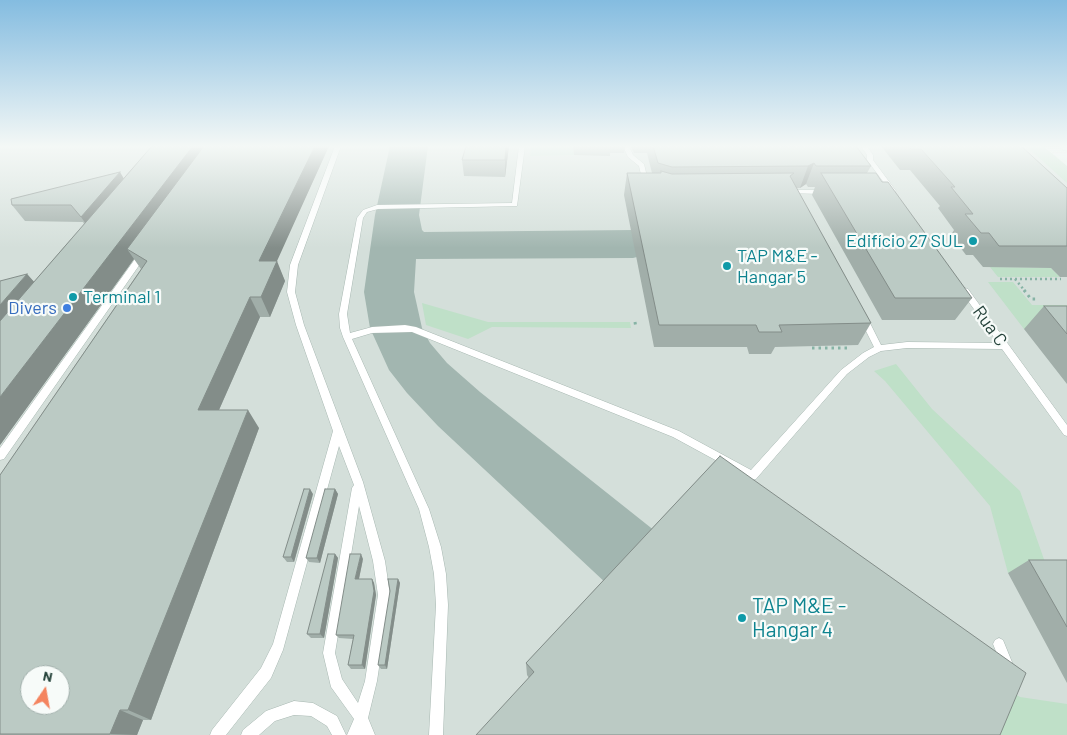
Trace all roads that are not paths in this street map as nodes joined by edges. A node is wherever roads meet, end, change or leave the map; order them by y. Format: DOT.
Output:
graph roads {
  1 [pos="325,180"];
  2 [pos="518,180"];
  3 [pos="645,180"];
  4 [pos="884,180"];
  5 [pos="655,189"];
  6 [pos="883,191"];
  7 [pos="893,191"];
  8 [pos="785,192"];
  9 [pos="795,192"];
  10 [pos="834,192"];
  11 [pos="899,199"];
  12 [pos="800,200"];
  13 [pos="146,249"];
  14 [pos="958,281"];
  15 [pos="861,313"];
  16 [pos="347,337"];
  17 [pos="1005,346"];
  18 [pos="879,348"];
  19 [pos="338,430"];
  20 [pos="1067,432"];
  21 [pos="0,456"];
  22 [pos="358,482"];
  23 [pos="998,644"];
  24 [pos="1009,677"];
  25 [pos="361,718"];
  26 [pos="217,735"];
  27 [pos="248,735"];
  28 [pos="339,735"];
  29 [pos="354,735"];
  30 [pos="368,735"];
  31 [pos="436,735"];
  1 -- 19 [label="lane"];
  2 -- 16 [label="lane"];
  3 -- 5 [label="lane"];
  4 -- 7 [label="lane"];
  6 -- 7 [label="lane"];
  7 -- 11 [label="lane"];
  8 -- 9 [label="lane"];
  9 -- 10 [label="lane"];
  9 -- 12 [label="lane"];
  13 -- 21 [label="lane"];
  14 -- 17 [label="lane, Rua C"];
  15 -- 18 [label="lane"];
  16 -- 18 [label="lane"];
  16 -- 31 [label="lane"];
  17 -- 18 [label="lane"];
  17 -- 20 [label="lane, Rua C"];
  19 -- 22 [label="lane"];
  19 -- 26 [label="lane"];
  22 -- 25 [label="lane"];
  22 -- 25 [label="lane"];
  23 -- 24 [label="lane"];
  25 -- 29 [label="lane"];
  25 -- 30 [label="lane"];
  27 -- 28 [label="lane"];
}
